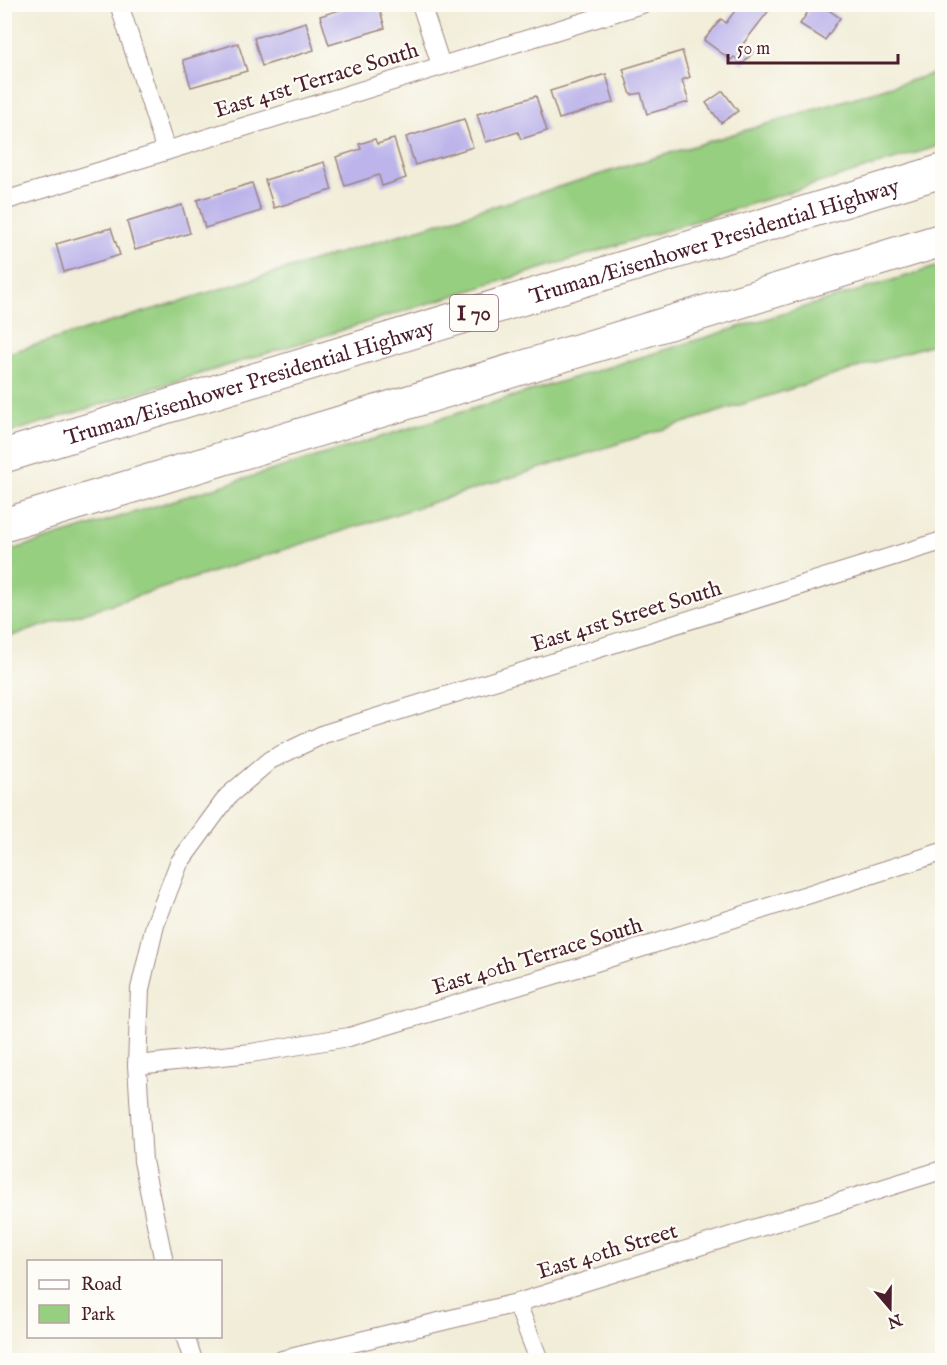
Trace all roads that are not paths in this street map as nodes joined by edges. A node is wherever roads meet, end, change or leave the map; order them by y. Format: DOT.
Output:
graph roads {
  1 [pos="118,4"];
  2 [pos="422,4"];
  3 [pos="642,4"];
  4 [pos="441,65"];
  5 [pos="166,151"];
  6 [pos="942,171"];
  7 [pos="4,201"];
  8 [pos="942,240"];
  9 [pos="4,456"];
  10 [pos="4,525"];
  11 [pos="942,541"];
  12 [pos="942,852"];
  13 [pos="137,1065"];
  14 [pos="942,1170"];
  15 [pos="164,1260"];
  16 [pos="517,1304"];
  17 [pos="186,1338"];
  18 [pos="193,1360"];
  19 [pos="282,1360"];
  20 [pos="539,1360"];
  1 -- 5 [label="street"];
  2 -- 4 [label="street"];
  3 -- 4 [label="street, East 41st Terrace South"];
  4 -- 5 [label="street, East 41st Terrace South"];
  5 -- 7 [label="street, East 41st Terrace South"];
  6 -- 9 [label="highway, Truman/Eisenhower Presidential Highway / I 70"];
  8 -- 10 [label="highway"];
  11 -- 13 [label="street, East 41st Street South"];
  12 -- 13 [label="street, East 40th Terrace South"];
  13 -- 15 [label="street, East 41st Street South"];
  14 -- 16 [label="street, East 40th Street"];
  16 -- 19 [label="street, East 40th Street"];
  16 -- 20 [label="street"];
  17 -- 18 [label="street"];
}
